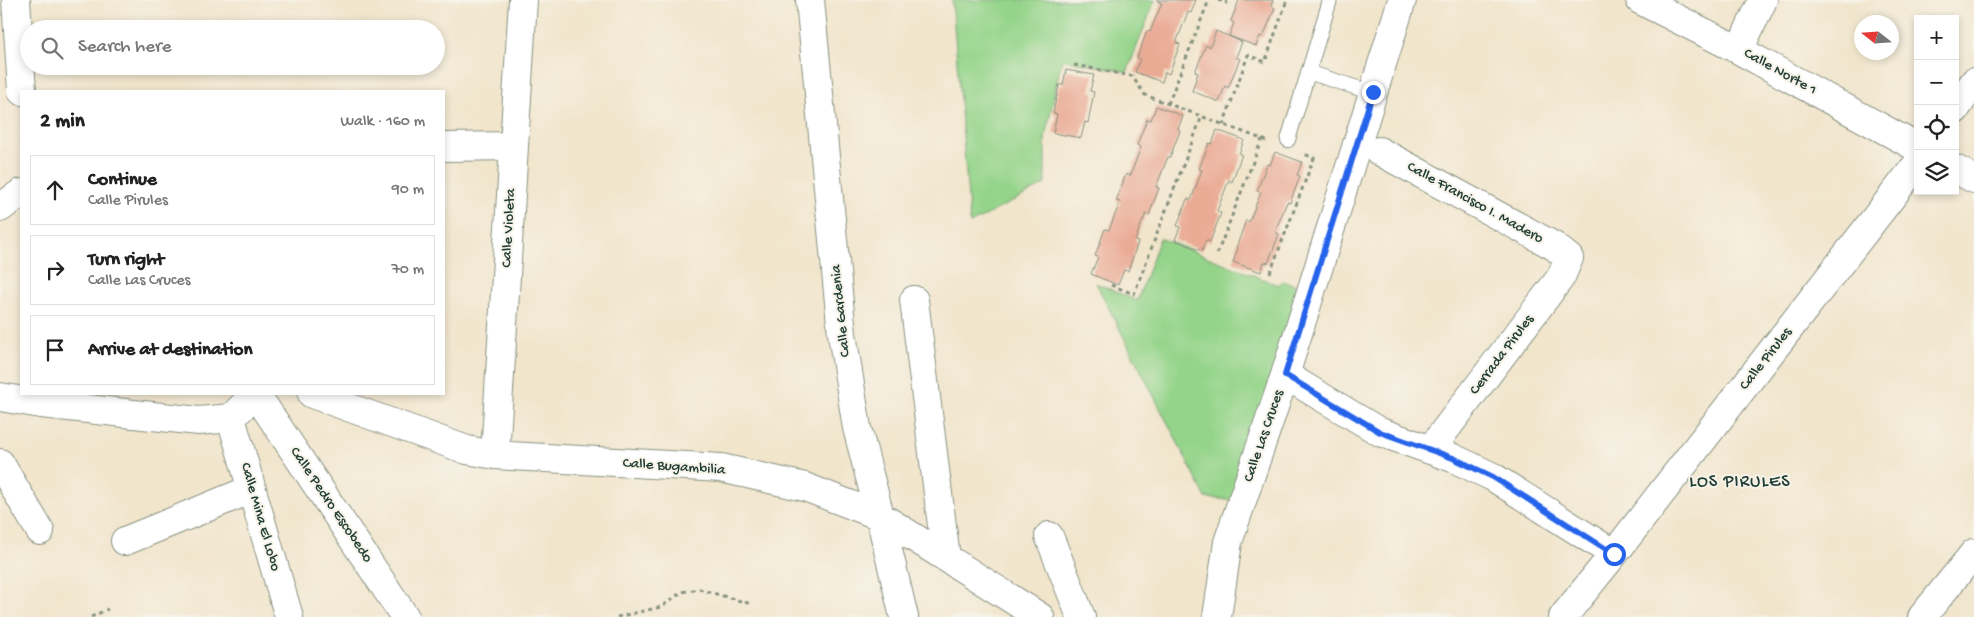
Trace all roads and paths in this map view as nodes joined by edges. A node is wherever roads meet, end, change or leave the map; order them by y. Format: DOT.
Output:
graph roads {
  1 [pos="16,0"];
  2 [pos="523,0"];
  3 [pos="810,0"];
  4 [pos="1209,0"];
  5 [pos="1218,0"];
  6 [pos="1227,0"];
  7 [pos="1287,0"];
  8 [pos="1330,0"];
  9 [pos="1402,0"];
  10 [pos="1640,0"];
  11 [pos="1763,0"];
  12 [pos="1739,50"];
  13 [pos="20,61"];
  14 [pos="1074,65"];
  15 [pos="1308,72"];
  16 [pos="21,75"];
  17 [pos="1974,82"];
  18 [pos="22,90"];
  19 [pos="20,92"];
  20 [pos="1373,92"];
  21 [pos="0,97"];
  22 [pos="1168,104"];
  23 [pos="1958,105"];
  24 [pos="1202,116"];
  25 [pos="1223,124"];
  26 [pos="1262,139"];
  27 [pos="1287,144"];
  28 [pos="514,146"];
  29 [pos="1914,146"];
  30 [pos="445,147"];
  31 [pos="1380,151"];
  32 [pos="1914,168"];
  33 [pos="1959,170"];
  34 [pos="1974,179"];
  35 [pos="20,194"];
  36 [pos="0,208"];
  37 [pos="1218,254"];
  38 [pos="1569,258"];
  39 [pos="1270,273"];
  40 [pos="1111,285"];
  41 [pos="914,300"];
  42 [pos="1285,375"];
  43 [pos="255,395"];
  44 [pos="257,395"];
  45 [pos="315,395"];
  46 [pos="0,397"];
  47 [pos="231,418"];
  48 [pos="1430,450"];
  49 [pos="495,455"];
  50 [pos="0,463"];
  51 [pos="252,490"];
  52 [pos="880,516"];
  53 [pos="40,531"];
  54 [pos="1048,536"];
  55 [pos="125,541"];
  56 [pos="1974,553"];
  57 [pos="1614,554"];
  58 [pos="946,558"];
  59 [pos="751,604"];
  60 [pos="108,609"];
  61 [pos="91,617"];
  62 [pos="289,617"];
  63 [pos="405,617"];
  64 [pos="617,617"];
  65 [pos="904,617"];
  66 [pos="1040,617"];
  67 [pos="1081,617"];
  68 [pos="1217,617"];
  69 [pos="1563,617"];
  70 [pos="1922,617"];
  1 -- 13 [label="street"];
  2 -- 28 [label="street, Calle Violeta"];
  3 -- 52 [label="street, Calle Gardenia"];
  4 -- 22 [label="path"];
  5 -- 6 [label="path"];
  7 -- 25 [label="path"];
  8 -- 15 [label="lane"];
  9 -- 20 [label="street, Calle Las Cruces"];
  10 -- 12 [label="street, Calle Norte 1"];
  11 -- 12 [label="street"];
  12 -- 29 [label="street, Calle Norte 1"];
  14 -- 22 [label="path"];
  15 -- 20 [label="lane"];
  15 -- 27 [label="lane"];
  16 -- 18 [label="street"];
  17 -- 23 [label="street"];
  19 -- 21 [label="street"];
  20 -- 42 [label="street, Calle Las Cruces"];
  22 -- 24 [label="path"];
  24 -- 25 [label="path"];
  24 -- 40 [label="path"];
  25 -- 26 [label="path"];
  26 -- 27 [label="path"];
  26 -- 37 [label="path"];
  27 -- 39 [label="path"];
  28 -- 30 [label="street"];
  28 -- 49 [label="street, Calle Violeta"];
  31 -- 38 [label="street, Calle Francisco I. Madero"];
  32 -- 57 [label="street, Calle Pirules"];
  33 -- 34 [label="street"];
  35 -- 36 [label="street"];
  38 -- 48 [label="street, Cerrada Pirules"];
  41 -- 58 [label="street"];
  42 -- 48 [label="street"];
  42 -- 68 [label="street, Calle Las Cruces"];
  43 -- 47 [label="street"];
  44 -- 63 [label="street, Calle Pedro Escobedo"];
  45 -- 49 [label="street, Calle Bugambilia"];
  46 -- 47 [label="street"];
  47 -- 51 [label="street, Calle Mina El Lobo"];
  48 -- 57 [label="street"];
  49 -- 52 [label="street, Calle Bugambilia"];
  50 -- 53 [label="street"];
  51 -- 55 [label="street"];
  51 -- 62 [label="street, Calle Mina El Lobo"];
  52 -- 58 [label="street, Calle Bugambilia"];
  52 -- 65 [label="street, Calle Gardenia"];
  54 -- 67 [label="street"];
  56 -- 70 [label="street"];
  57 -- 69 [label="street, Calle Pirules"];
  58 -- 66 [label="street, Calle Bugambilia"];
  59 -- 64 [label="path"];
  60 -- 61 [label="path"];
}
